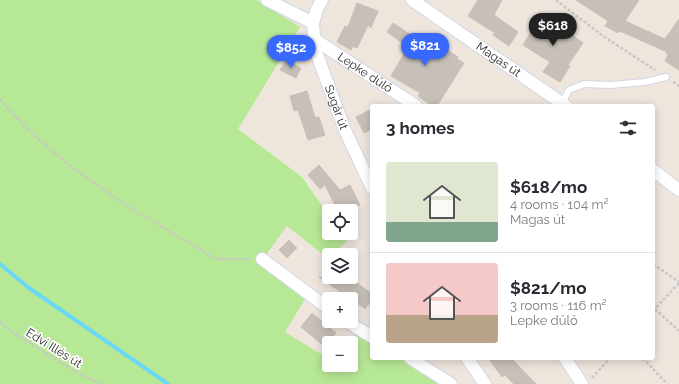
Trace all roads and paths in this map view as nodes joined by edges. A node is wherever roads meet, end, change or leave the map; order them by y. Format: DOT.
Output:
graph roads {
  1 [pos="266,0"];
  2 [pos="322,0"];
  3 [pos="412,0"];
  4 [pos="556,0"];
  5 [pos="313,23"];
  6 [pos="314,39"];
  7 [pos="666,77"];
  8 [pos="679,86"];
  9 [pos="0,99"];
  10 [pos="413,104"];
  11 [pos="564,104"];
  12 [pos="655,172"];
  13 [pos="370,184"];
  14 [pos="679,190"];
  15 [pos="262,259"];
  16 [pos="655,265"];
  17 [pos="679,282"];
  18 [pos="322,304"];
  19 [pos="655,309"];
  20 [pos="655,311"];
  21 [pos="0,322"];
  22 [pos="357,328"];
  23 [pos="679,331"];
  24 [pos="370,336"];
  25 [pos="413,360"];
  26 [pos="468,360"];
  27 [pos="567,360"];
  28 [pos="608,360"];
  29 [pos="645,360"];
  30 [pos="587,381"];
  31 [pos="102,384"];
  32 [pos="451,384"];
  33 [pos="486,384"];
  34 [pos="667,384"];
  1 -- 5 [label="street"];
  2 -- 5 [label="street"];
  3 -- 11 [label="street, Magas út"];
  4 -- 7 [label="path"];
  5 -- 6 [label="street, Sugár út"];
  6 -- 10 [label="street, Lepke dűlő"];
  6 -- 13 [label="street, Sugár út"];
  7 -- 8 [label="path"];
  7 -- 11 [label="lane"];
  9 -- 15 [label="path"];
  12 -- 14 [label="street"];
  15 -- 18 [label="street"];
  16 -- 17 [label="path"];
  17 -- 19 [label="path"];
  20 -- 23 [label="path"];
  21 -- 31 [label="path, Edvi Illés út"];
  22 -- 24 [label="street"];
  25 -- 32 [label="street"];
  26 -- 33 [label="street"];
  27 -- 30 [label="street"];
  28 -- 30 [label="path"];
  29 -- 34 [label="path"];
}
